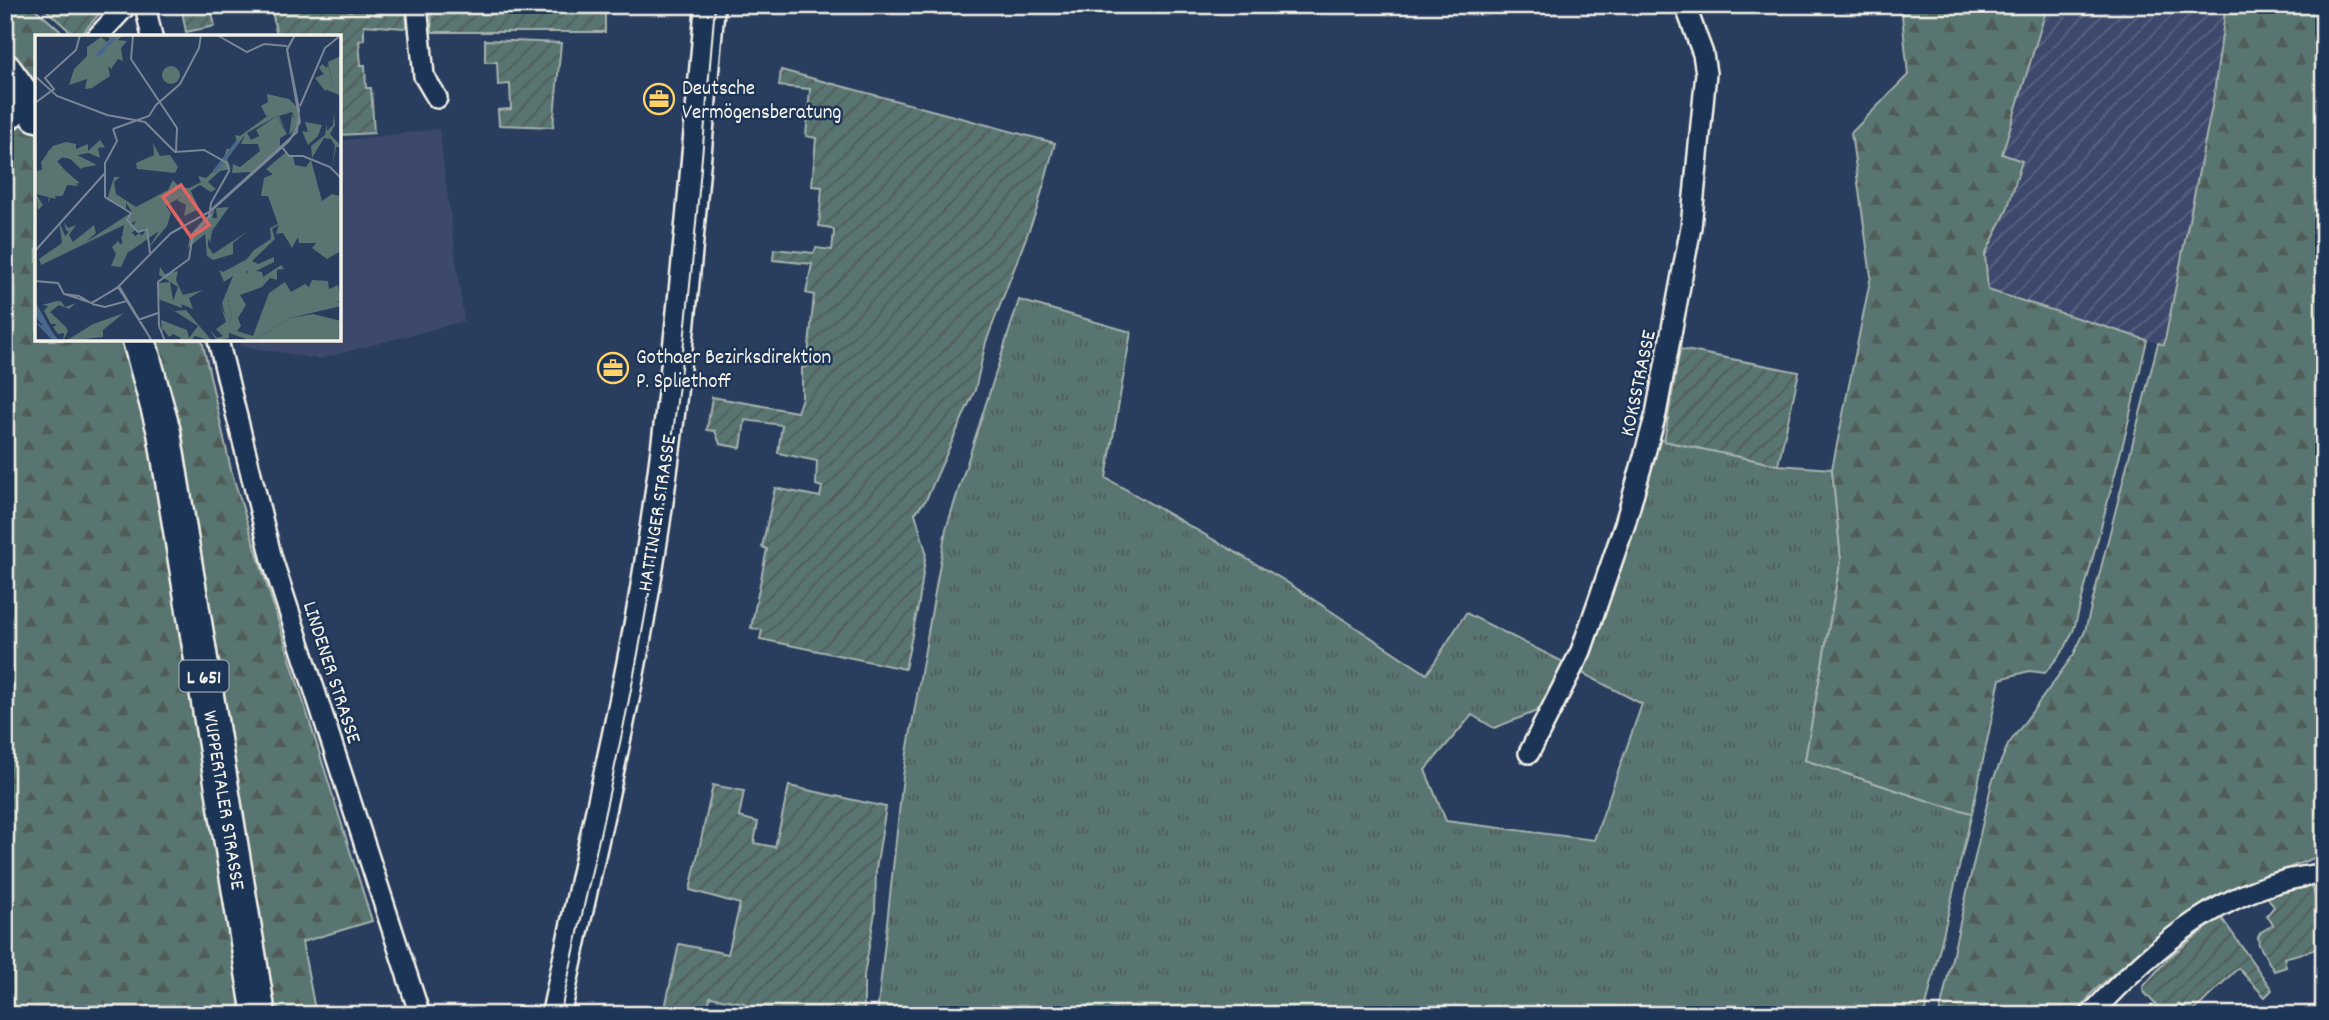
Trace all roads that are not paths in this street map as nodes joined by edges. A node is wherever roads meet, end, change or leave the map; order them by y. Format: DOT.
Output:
graph roads {
  1 [pos="127,5"];
  2 [pos="145,5"];
  3 [pos="417,5"];
  4 [pos="710,5"];
  5 [pos="1685,5"];
  6 [pos="99,35"];
  7 [pos="152,35"];
  8 [pos="5,70"];
  9 [pos="437,98"];
  10 [pos="34,110"];
  11 [pos="5,123"];
  12 [pos="139,341"];
  13 [pos="218,341"];
  14 [pos="1529,753"];
  15 [pos="2324,874"];
  16 [pos="259,1015"];
  17 [pos="420,1015"];
  18 [pos="556,1015"];
  19 [pos="2090,1015"];
  1 -- 6 [label="street"];
  2 -- 7 [label="street"];
  3 -- 9 [label="street"];
  4 -- 18 [label="street, HATTINGER STRASSE"];
  5 -- 14 [label="street, KOKSSTRASSE"];
  8 -- 10 [label="main road"];
  10 -- 11 [label="street"];
  12 -- 16 [label="main road, WUPPERTALER STRASSE / L 651"];
  13 -- 17 [label="street, LINDENER STRASSE"];
  15 -- 19 [label="street"];
}
